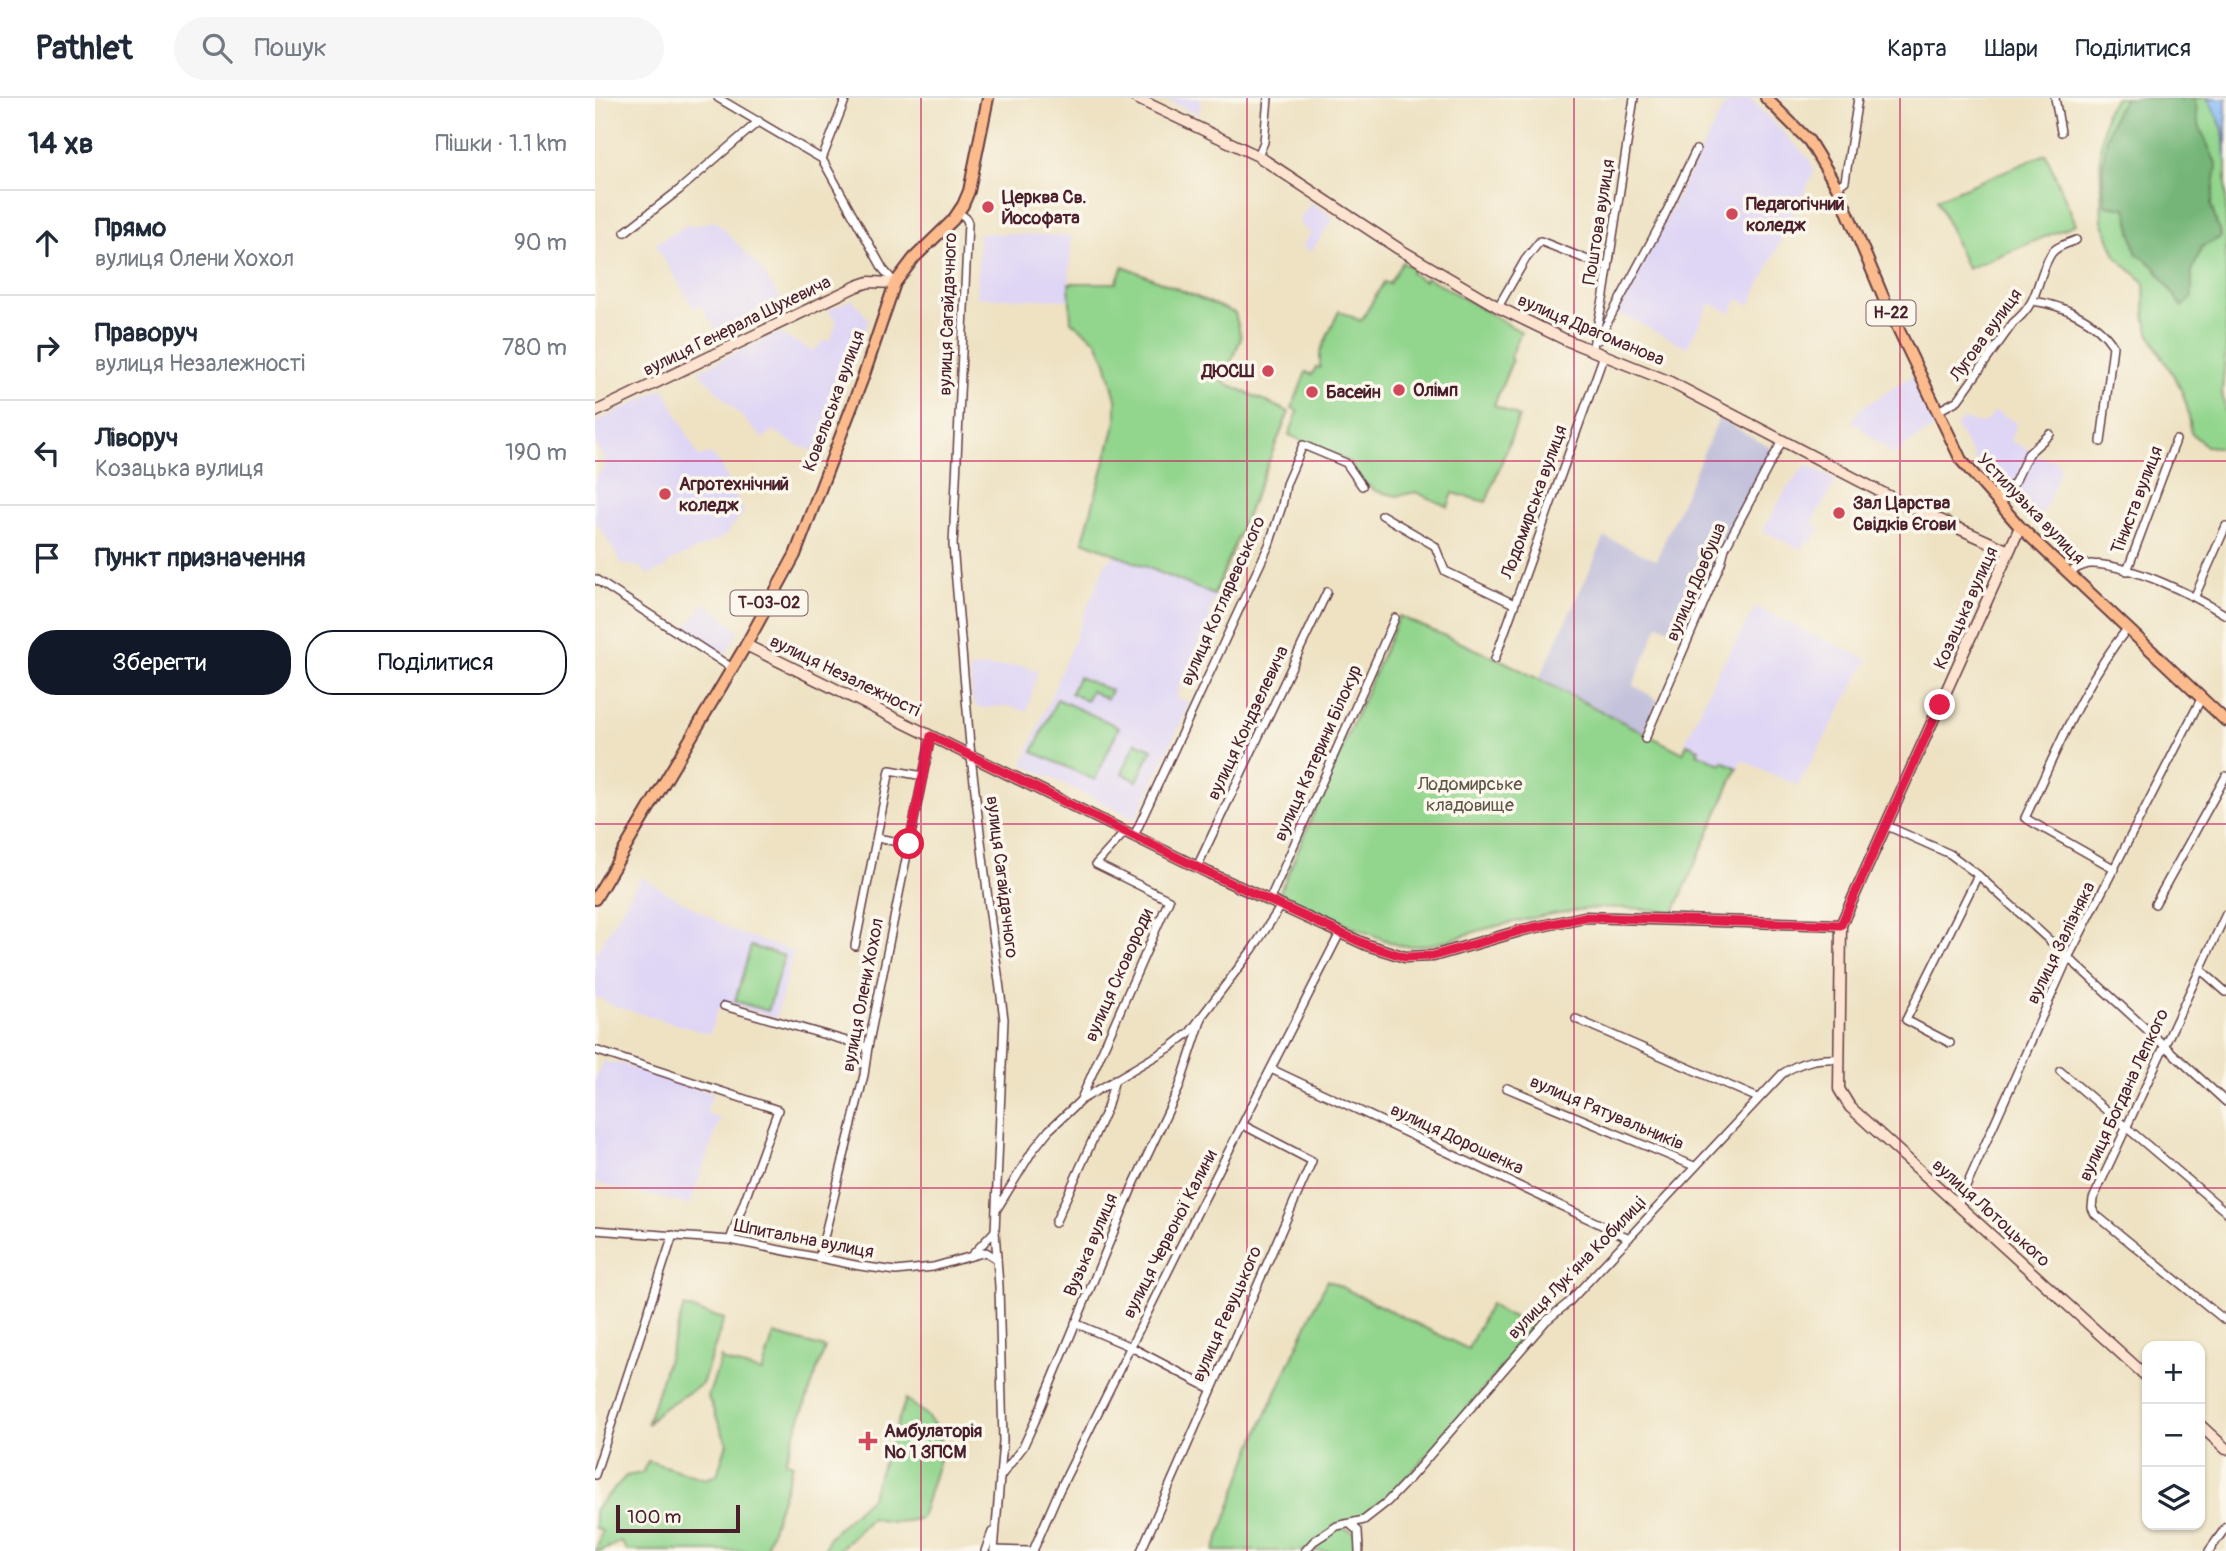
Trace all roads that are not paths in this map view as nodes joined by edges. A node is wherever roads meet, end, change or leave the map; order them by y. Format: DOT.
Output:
graph roads {
  1 [pos="719,98"];
  2 [pos="846,98"];
  3 [pos="988,98"];
  4 [pos="1136,98"];
  5 [pos="1268,98"];
  6 [pos="1634,98"];
  7 [pos="1766,98"];
  8 [pos="1858,98"];
  9 [pos="2055,98"];
  10 [pos="759,121"];
  11 [pos="2061,132"];
  12 [pos="1696,150"];
  13 [pos="1258,156"];
  14 [pos="822,159"];
  15 [pos="1837,187"];
  16 [pos="958,212"];
  17 [pos="625,232"];
  18 [pos="2076,240"];
  19 [pos="1608,268"];
  20 [pos="895,283"];
  21 [pos="2033,301"];
  22 [pos="1498,307"];
  23 [pos="1592,350"];
  24 [pos="1604,355"];
  25 [pos="1938,411"];
  26 [pos="595,412"];
  27 [pos="2050,434"];
  28 [pos="2176,440"];
  29 [pos="1782,441"];
  30 [pos="2101,442"];
  31 [pos="1362,486"];
  32 [pos="1995,500"];
  33 [pos="1382,515"];
  34 [pos="2226,526"];
  35 [pos="2020,527"];
  36 [pos="2008,551"];
  37 [pos="2127,571"];
  38 [pos="2068,573"];
  39 [pos="595,579"];
  40 [pos="1327,592"];
  41 [pos="2195,596"];
  42 [pos="1514,604"];
  43 [pos="2226,615"];
  44 [pos="1395,618"];
  45 [pos="2127,629"];
  46 [pos="746,645"];
  47 [pos="1495,659"];
  48 [pos="732,668"];
  49 [pos="2201,699"];
  50 [pos="2226,721"];
  51 [pos="931,736"];
  52 [pos="1646,739"];
  53 [pos="971,757"];
  54 [pos="923,776"];
  55 [pos="2226,776"];
  56 [pos="1885,825"];
  57 [pos="1129,834"];
  58 [pos="877,838"];
  59 [pos="909,844"];
  60 [pos="1197,867"];
  61 [pos="2115,869"];
  62 [pos="1979,875"];
  63 [pos="595,899"];
  64 [pos="1269,901"];
  65 [pos="2155,904"];
  66 [pos="1281,906"];
  67 [pos="2226,914"];
  68 [pos="1841,925"];
  69 [pos="1340,933"];
  70 [pos="855,946"];
  71 [pos="2069,956"];
  72 [pos="2200,968"];
  73 [pos="2226,992"];
  74 [pos="724,1006"];
  75 [pos="1202,1018"];
  76 [pos="1576,1019"];
  77 [pos="1950,1043"];
  78 [pos="2164,1045"];
  79 [pos="868,1046"];
  80 [pos="595,1050"];
  81 [pos="1840,1059"];
  82 [pos="1271,1069"];
  83 [pos="2060,1071"];
  84 [pos="1115,1079"];
  85 [pos="1507,1088"];
  86 [pos="1758,1098"];
  87 [pos="1081,1100"];
  88 [pos="2226,1102"];
  89 [pos="1243,1125"];
  90 [pos="2125,1126"];
  91 [pos="1694,1166"];
  92 [pos="1958,1205"];
  93 [pos="997,1210"];
  94 [pos="2226,1212"];
  95 [pos="1055,1223"];
  96 [pos="595,1230"];
  97 [pos="995,1230"];
  98 [pos="673,1235"];
  99 [pos="1629,1238"];
  100 [pos="730,1240"];
  101 [pos="972,1255"];
  102 [pos="819,1258"];
  103 [pos="997,1259"];
  104 [pos="2226,1321"];
  105 [pos="1076,1323"];
  106 [pos="1131,1347"];
  107 [pos="2142,1372"];
  108 [pos="1211,1389"];
  109 [pos="2205,1430"];
  110 [pos="2226,1449"];
  111 [pos="595,1475"];
  112 [pos="999,1478"];
  113 [pos="995,1524"];
  114 [pos="1350,1524"];
  115 [pos="2226,1527"];
  116 [pos="994,1550"];
  117 [pos="985,1551"];
  118 [pos="1031,1551"];
  119 [pos="1141,1551"];
  120 [pos="1304,1551"];
  121 [pos="1359,1551"];
  122 [pos="2209,1551"];
  1 -- 10 [label="street"];
  2 -- 14 [label="street"];
  3 -- 16 [label="main road, Ковельська вулиця / Т-03-02"];
  4 -- 13 [label="street, вулиця Драгоманова"];
  5 -- 13 [label="street"];
  6 -- 19 [label="street, Поштова вулиця"];
  7 -- 15 [label="main road, Устилузька вулиця / Н-22"];
  8 -- 15 [label="street"];
  9 -- 11 [label="street"];
  10 -- 14 [label="street"];
  10 -- 17 [label="street"];
  12 -- 23 [label="street"];
  13 -- 22 [label="street, вулиця Драгоманова"];
  14 -- 20 [label="street"];
  15 -- 25 [label="main road, Устилузька вулиця / Н-22"];
  16 -- 20 [label="main road, Ковельська вулиця / Т-03-02"];
  16 -- 53 [label="street, вулиця Сагайдачного"];
  18 -- 21 [label="street, Лугова вулиця"];
  19 -- 22 [label="street"];
  19 -- 23 [label="street, Поштова вулиця"];
  20 -- 26 [label="street, вулиця Генерала Шухевича"];
  20 -- 46 [label="main road, Ковельська вулиця / Т-03-02"];
  21 -- 25 [label="street, Лугова вулиця"];
  21 -- 30 [label="street"];
  22 -- 23 [label="street, вулиця Драгоманова"];
  23 -- 24 [label="street, вулиця Драгоманова"];
  24 -- 29 [label="street, вулиця Драгоманова"];
  24 -- 42 [label="street, Лодомирська вулиця"];
  25 -- 32 [label="main road, Устилузька вулиця / Н-22"];
  27 -- 32 [label="street"];
  28 -- 37 [label="street, Тіниста вулиця"];
  29 -- 36 [label="street, вулиця Драгоманова"];
  29 -- 52 [label="street, вулиця Довбуша"];
  31 -- 57 [label="street, вулиця Котляревського"];
  32 -- 35 [label="main road, Устилузька вулиця / Н-22"];
  33 -- 42 [label="street"];
  34 -- 41 [label="street"];
  35 -- 36 [label="street, Козацька вулиця"];
  35 -- 38 [label="main road, Устилузька вулиця / Н-22"];
  36 -- 56 [label="street, Козацька вулиця"];
  37 -- 38 [label="street"];
  37 -- 41 [label="street"];
  38 -- 45 [label="main road, Устилузька вулиця / Н-22"];
  39 -- 48 [label="street"];
  40 -- 60 [label="street, вулиця Кондзелевича"];
  41 -- 43 [label="street"];
  42 -- 47 [label="street, Лодомирська вулиця"];
  44 -- 64 [label="street, вулиця Катерини Білокур"];
  45 -- 49 [label="main road, Устилузька вулиця / Н-22"];
  45 -- 61 [label="street"];
  46 -- 48 [label="main road, Ковельська вулиця / Т-03-02"];
  46 -- 51 [label="street, вулиця Незалежності"];
  48 -- 63 [label="main road, Ковельська вулиця / Т-03-02"];
  49 -- 50 [label="main road, Устилузька вулиця / Н-22"];
  49 -- 61 [label="street, вулиця Залізняка"];
  51 -- 53 [label="street, вулиця Незалежності"];
  51 -- 54 [label="street, вулиця Олени Хохол"];
  53 -- 57 [label="street, вулиця Незалежності"];
  53 -- 93 [label="street, вулиця Сагайдачного"];
  54 -- 58 [label="street"];
  54 -- 59 [label="street, вулиця Олени Хохол"];
  55 -- 65 [label="street"];
  56 -- 62 [label="street"];
  56 -- 68 [label="street, Козацька вулиця"];
  57 -- 60 [label="street, вулиця Незалежності"];
  57 -- 87 [label="street, вулиця Сковороди"];
  58 -- 59 [label="street"];
  58 -- 70 [label="street"];
  59 -- 79 [label="street, вулиця Олени Хохол"];
  60 -- 64 [label="street, вулиця Незалежності"];
  61 -- 71 [label="street, вулиця Залізняка"];
  62 -- 71 [label="street"];
  62 -- 77 [label="street"];
  64 -- 66 [label="street, вулиця Незалежності"];
  66 -- 69 [label="street, вулиця Незалежності"];
  66 -- 75 [label="street"];
  67 -- 72 [label="street, вулиця Богдана Лепкого"];
  68 -- 69 [label="street, вулиця Незалежності"];
  68 -- 81 [label="street, Козацька вулиця"];
  69 -- 82 [label="street, вулиця Червоної Калини"];
  71 -- 78 [label="street"];
  71 -- 92 [label="street, вулиця Залізняка"];
  72 -- 73 [label="street"];
  72 -- 78 [label="street, вулиця Богдана Лепкого"];
  74 -- 79 [label="street"];
  75 -- 84 [label="street"];
  75 -- 105 [label="street, Вузька вулиця"];
  76 -- 86 [label="street"];
  78 -- 88 [label="street"];
  78 -- 90 [label="street, вулиця Богдана Лепкого"];
  79 -- 102 [label="street, вулиця Олени Хохол"];
  80 -- 100 [label="street"];
  81 -- 86 [label="street, вулиця Лукʼяна Кобилиці"];
  81 -- 92 [label="street, вулиця Лотоцького"];
  82 -- 89 [label="street, вулиця Червоної Калини"];
  82 -- 99 [label="street, вулиця Дорошенка"];
  83 -- 90 [label="street"];
  84 -- 87 [label="street"];
  84 -- 95 [label="street"];
  85 -- 91 [label="street, вулиця Рятувальників"];
  86 -- 91 [label="street, вулиця Лукʼяна Кобилиці"];
  87 -- 93 [label="street"];
  89 -- 106 [label="street, вулиця Червоної Калини"];
  89 -- 108 [label="street, вулиця Ревуцького"];
  90 -- 94 [label="street"];
  90 -- 104 [label="street, вулиця Богдана Лепкого"];
  91 -- 99 [label="street, вулиця Лукʼяна Кобилиці"];
  92 -- 107 [label="street, вулиця Лотоцького"];
  93 -- 97 [label="street, вулиця Сагайдачного"];
  96 -- 98 [label="street, Шпитальна вулиця"];
  97 -- 101 [label="street, Шпитальна вулиця"];
  97 -- 103 [label="street, вулиця Сагайдачного"];
  98 -- 100 [label="street, Шпитальна вулиця"];
  98 -- 111 [label="street"];
  99 -- 114 [label="street, вулиця Лукʼяна Кобилиці"];
  100 -- 102 [label="street, Шпитальна вулиця"];
  101 -- 102 [label="street, Шпитальна вулиця"];
  101 -- 103 [label="street"];
  103 -- 112 [label="street, вулиця Сагайдачного"];
  105 -- 106 [label="street"];
  105 -- 112 [label="street, Вузька вулиця"];
  106 -- 108 [label="street"];
  106 -- 118 [label="street, вулиця Червоної Калини"];
  108 -- 119 [label="street, вулиця Ревуцького"];
  109 -- 110 [label="street"];
  112 -- 113 [label="street, вулиця Сагайдачного"];
  113 -- 116 [label="street, вулиця Сагайдачного"];
  113 -- 117 [label="street"];
  114 -- 120 [label="street, вулиця Лукʼяна Кобилиці"];
  114 -- 121 [label="street"];
  115 -- 122 [label="street"];
  116 -- 118 [label="street, вулиця Червоної Калини"];
}
